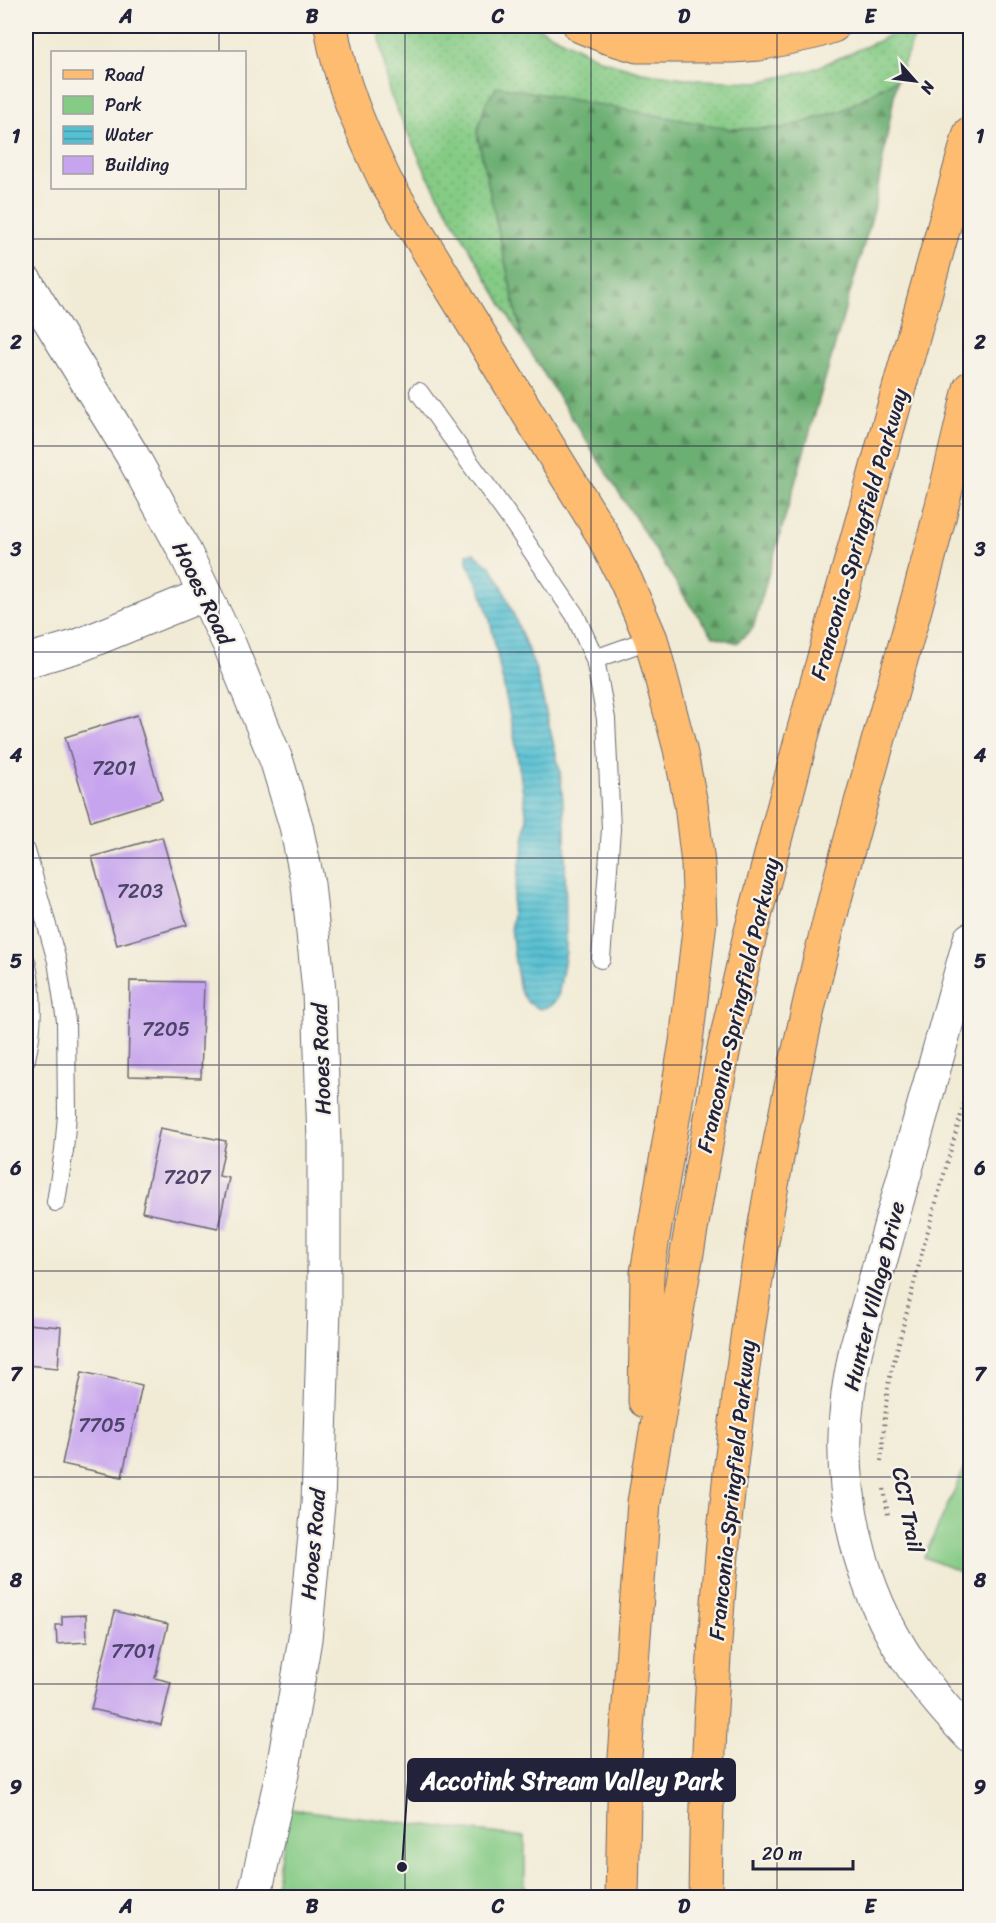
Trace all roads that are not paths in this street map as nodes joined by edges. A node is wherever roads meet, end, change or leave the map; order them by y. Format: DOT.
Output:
graph roads {
  1 [pos="331,26"];
  2 [pos="580,26"];
  3 [pos="633,26"];
  4 [pos="833,26"];
  5 [pos="696,45"];
  6 [pos="970,133"];
  7 [pos="26,282"];
  8 [pos="970,388"];
  9 [pos="419,392"];
  10 [pos="970,438"];
  11 [pos="932,546"];
  12 [pos="205,594"];
  13 [pos="651,639"];
  14 [pos="595,659"];
  15 [pos="26,661"];
  16 [pos="26,851"];
  17 [pos="970,939"];
  18 [pos="601,959"];
  19 [pos="26,961"];
  20 [pos="26,1059"];
  21 [pos="56,1202"];
  22 [pos="644,1502"];
  23 [pos="970,1736"];
  24 [pos="254,1898"];
  25 [pos="622,1898"];
  26 [pos="705,1898"];
  1 -- 13 [label="main road"];
  2 -- 5 [label="main road"];
  3 -- 5 [label="main road"];
  4 -- 5 [label="main road"];
  6 -- 22 [label="main road, Franconia-Springfield Parkway"];
  7 -- 12 [label="street, Hooes Road"];
  8 -- 11 [label="main road, Franconia-Springfield Parkway"];
  9 -- 14 [label="lane"];
  10 -- 11 [label="main road"];
  11 -- 26 [label="main road, Franconia-Springfield Parkway"];
  12 -- 15 [label="street"];
  12 -- 24 [label="street, Hooes Road"];
  13 -- 14 [label="lane"];
  13 -- 22 [label="main road"];
  14 -- 18 [label="lane"];
  16 -- 21 [label="lane"];
  17 -- 23 [label="street, Hunter Village Drive"];
  19 -- 20 [label="lane"];
  22 -- 25 [label="main road, Franconia-Springfield Parkway"];
}
